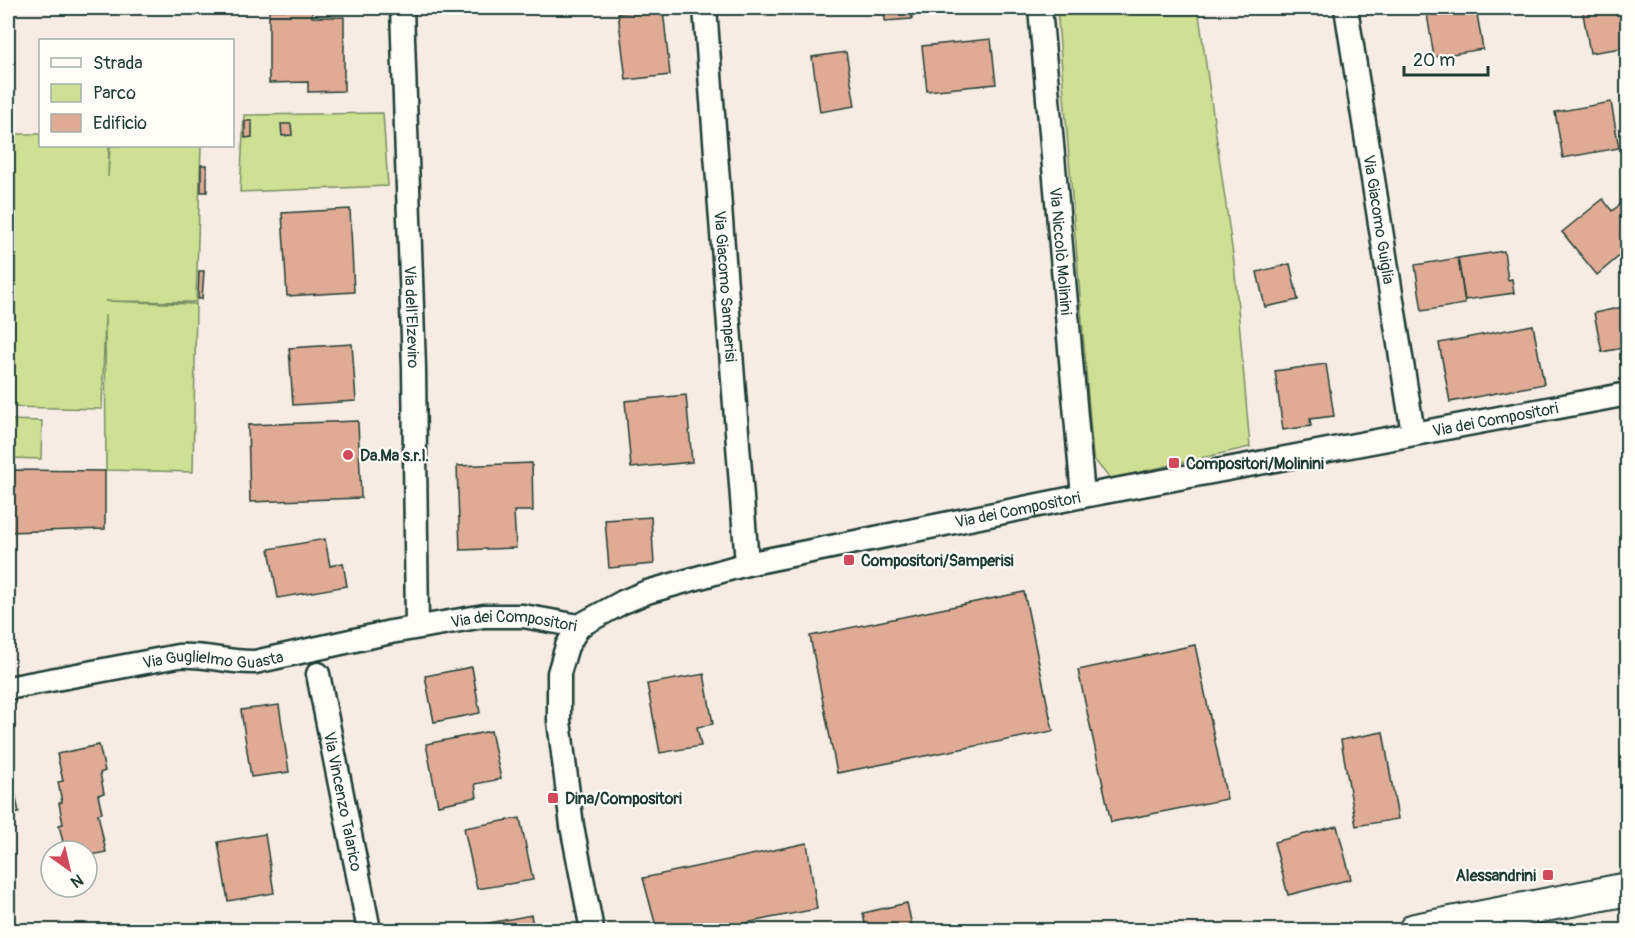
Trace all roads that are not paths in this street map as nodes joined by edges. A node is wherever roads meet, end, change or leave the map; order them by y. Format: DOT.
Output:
graph roads {
  1 [pos="402,8"];
  2 [pos="705,8"];
  3 [pos="1040,8"];
  4 [pos="1347,8"];
  5 [pos="1628,394"];
  6 [pos="1413,433"];
  7 [pos="1083,496"];
  8 [pos="747,564"];
  9 [pos="579,626"];
  10 [pos="417,627"];
  11 [pos="318,674"];
  12 [pos="8,688"];
  13 [pos="1628,889"];
  14 [pos="369,930"];
  15 [pos="591,930"];
  16 [pos="1416,930"];
  1 -- 10 [label="street, Via dell'Elzeviro"];
  2 -- 8 [label="street, Via Giacomo Samperisi"];
  3 -- 7 [label="street, Via Niccolò Molinini"];
  4 -- 6 [label="street, Via Giacomo Guiglia"];
  5 -- 6 [label="street, Via dei Compositori"];
  6 -- 7 [label="street, Via dei Compositori"];
  7 -- 8 [label="street, Via dei Compositori"];
  8 -- 9 [label="street, Via dei Compositori"];
  9 -- 10 [label="street, Via dei Compositori"];
  9 -- 15 [label="street"];
  10 -- 12 [label="street, Via Guglielmo Guasta"];
  11 -- 14 [label="street, Via Vincenzo Talarico"];
  13 -- 16 [label="street"];
}
